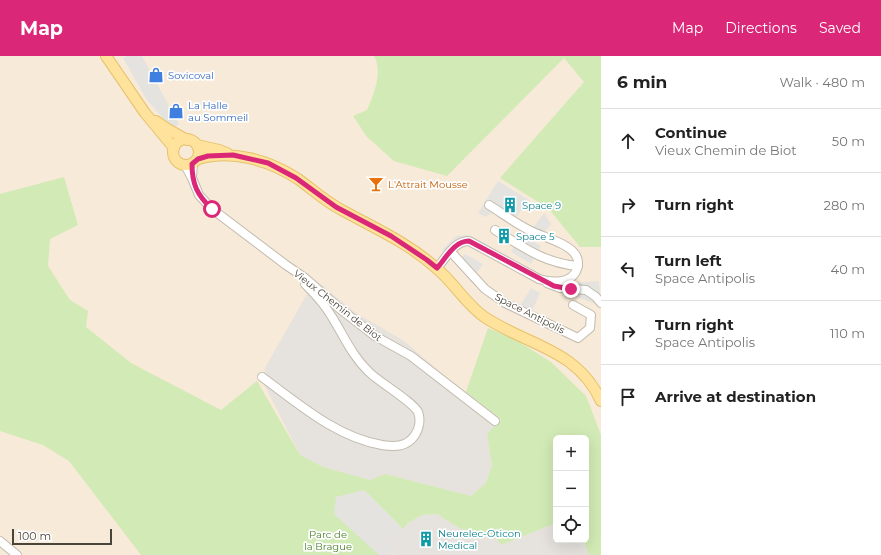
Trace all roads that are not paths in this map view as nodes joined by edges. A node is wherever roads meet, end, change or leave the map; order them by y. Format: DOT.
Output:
graph roads {
  1 [pos="106,56"];
  2 [pos="145,113"];
  3 [pos="186,140"];
  4 [pos="197,145"];
  5 [pos="174,148"];
  6 [pos="233,155"];
  7 [pos="192,163"];
  8 [pos="489,205"];
  9 [pos="495,230"];
  10 [pos="450,252"];
  11 [pos="286,265"];
  12 [pos="578,266"];
  13 [pos="437,268"];
  14 [pos="539,279"];
  15 [pos="601,303"];
  16 [pos="574,305"];
  17 [pos="262,377"];
  18 [pos="601,401"];
  19 [pos="495,421"];
  20 [pos="0,541"];
  21 [pos="17,555"];
  1 -- 2 [label="main road"];
  2 -- 3 [label="main road"];
  2 -- 5 [label="main road"];
  3 -- 4 [label="main road"];
  3 -- 5 [label="main road"];
  4 -- 6 [label="main road"];
  4 -- 7 [label="main road"];
  5 -- 7 [label="main road"];
  6 -- 7 [label="main road"];
  6 -- 13 [label="main road"];
  7 -- 11 [label="street, Vieux Chemin de Biot"];
  8 -- 12 [label="street"];
  9 -- 12 [label="street"];
  10 -- 13 [label="street"];
  10 -- 14 [label="street"];
  10 -- 16 [label="street, Space Antipolis"];
  11 -- 17 [label="street"];
  11 -- 19 [label="street, Vieux Chemin de Biot"];
  12 -- 14 [label="street"];
  13 -- 18 [label="main road"];
  14 -- 15 [label="street"];
  20 -- 21 [label="street"];
}
